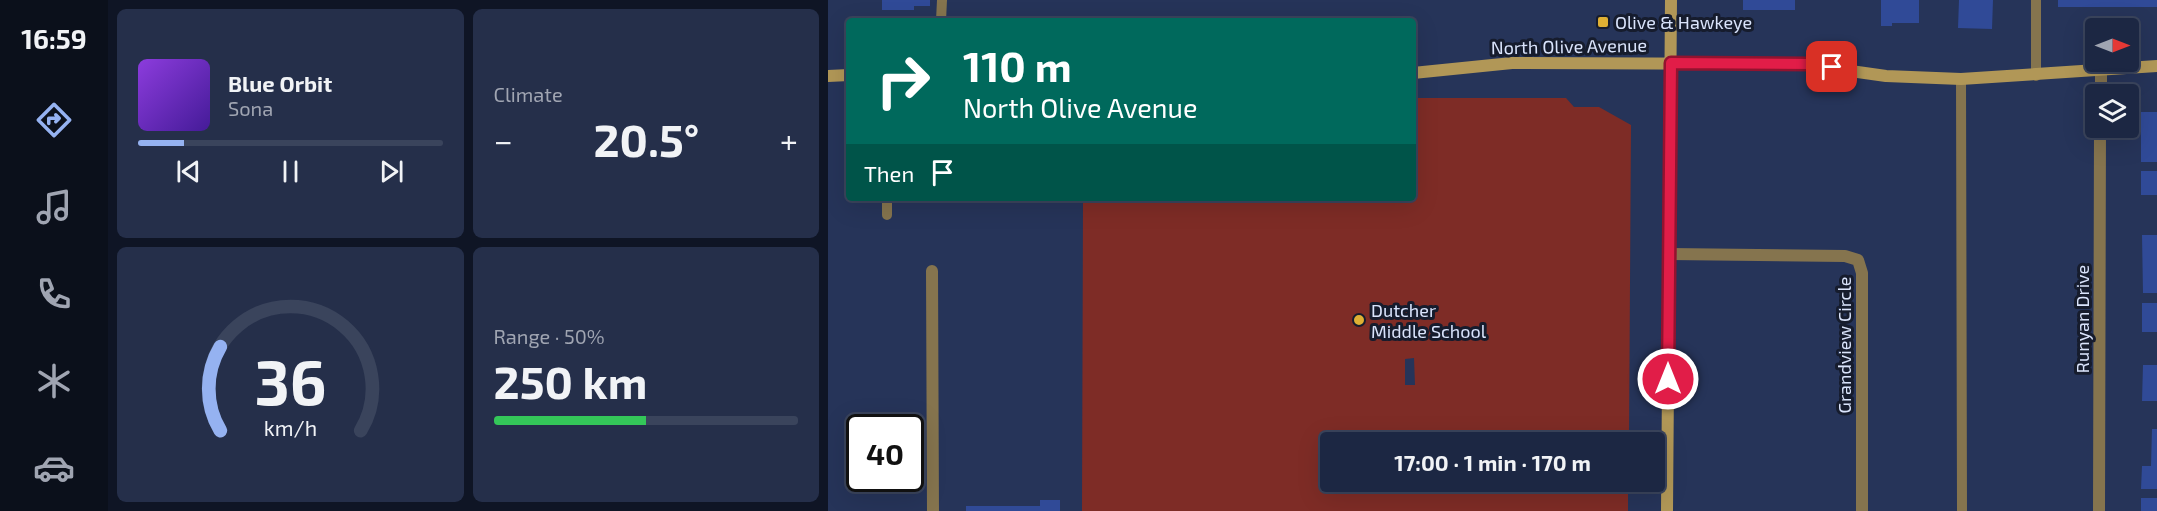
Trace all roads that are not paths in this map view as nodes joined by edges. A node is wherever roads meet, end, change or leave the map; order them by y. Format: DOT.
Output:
graph roads {
  1 [pos="942,0"];
  2 [pos="1671,0"];
  3 [pos="2036,0"];
  4 [pos="941,18"];
  5 [pos="1671,63"];
  6 [pos="2157,66"];
  7 [pos="2139,67"];
  8 [pos="2085,70"];
  9 [pos="1416,73"];
  10 [pos="846,75"];
  11 [pos="828,76"];
  12 [pos="2036,76"];
  13 [pos="1961,79"];
  14 [pos="2100,138"];
  15 [pos="887,201"];
  16 [pos="887,215"];
  17 [pos="1670,254"];
  18 [pos="932,271"];
  19 [pos="933,511"];
  20 [pos="1667,511"];
  21 [pos="1862,511"];
  22 [pos="1962,511"];
  23 [pos="2099,511"];
  1 -- 4 [label="lane"];
  2 -- 5 [label="street"];
  3 -- 12 [label="lane"];
  5 -- 9 [label="street, North Olive Avenue"];
  5 -- 13 [label="street, North Olive Avenue"];
  5 -- 17 [label="street"];
  6 -- 7 [label="street, North Olive Avenue"];
  8 -- 12 [label="street, North Olive Avenue"];
  10 -- 11 [label="street"];
  12 -- 13 [label="street, North Olive Avenue"];
  13 -- 22 [label="lane"];
  14 -- 23 [label="street, Runyan Drive"];
  15 -- 16 [label="lane"];
  17 -- 20 [label="street"];
  17 -- 21 [label="street, Grandview Circle"];
  18 -- 19 [label="street"];
}
